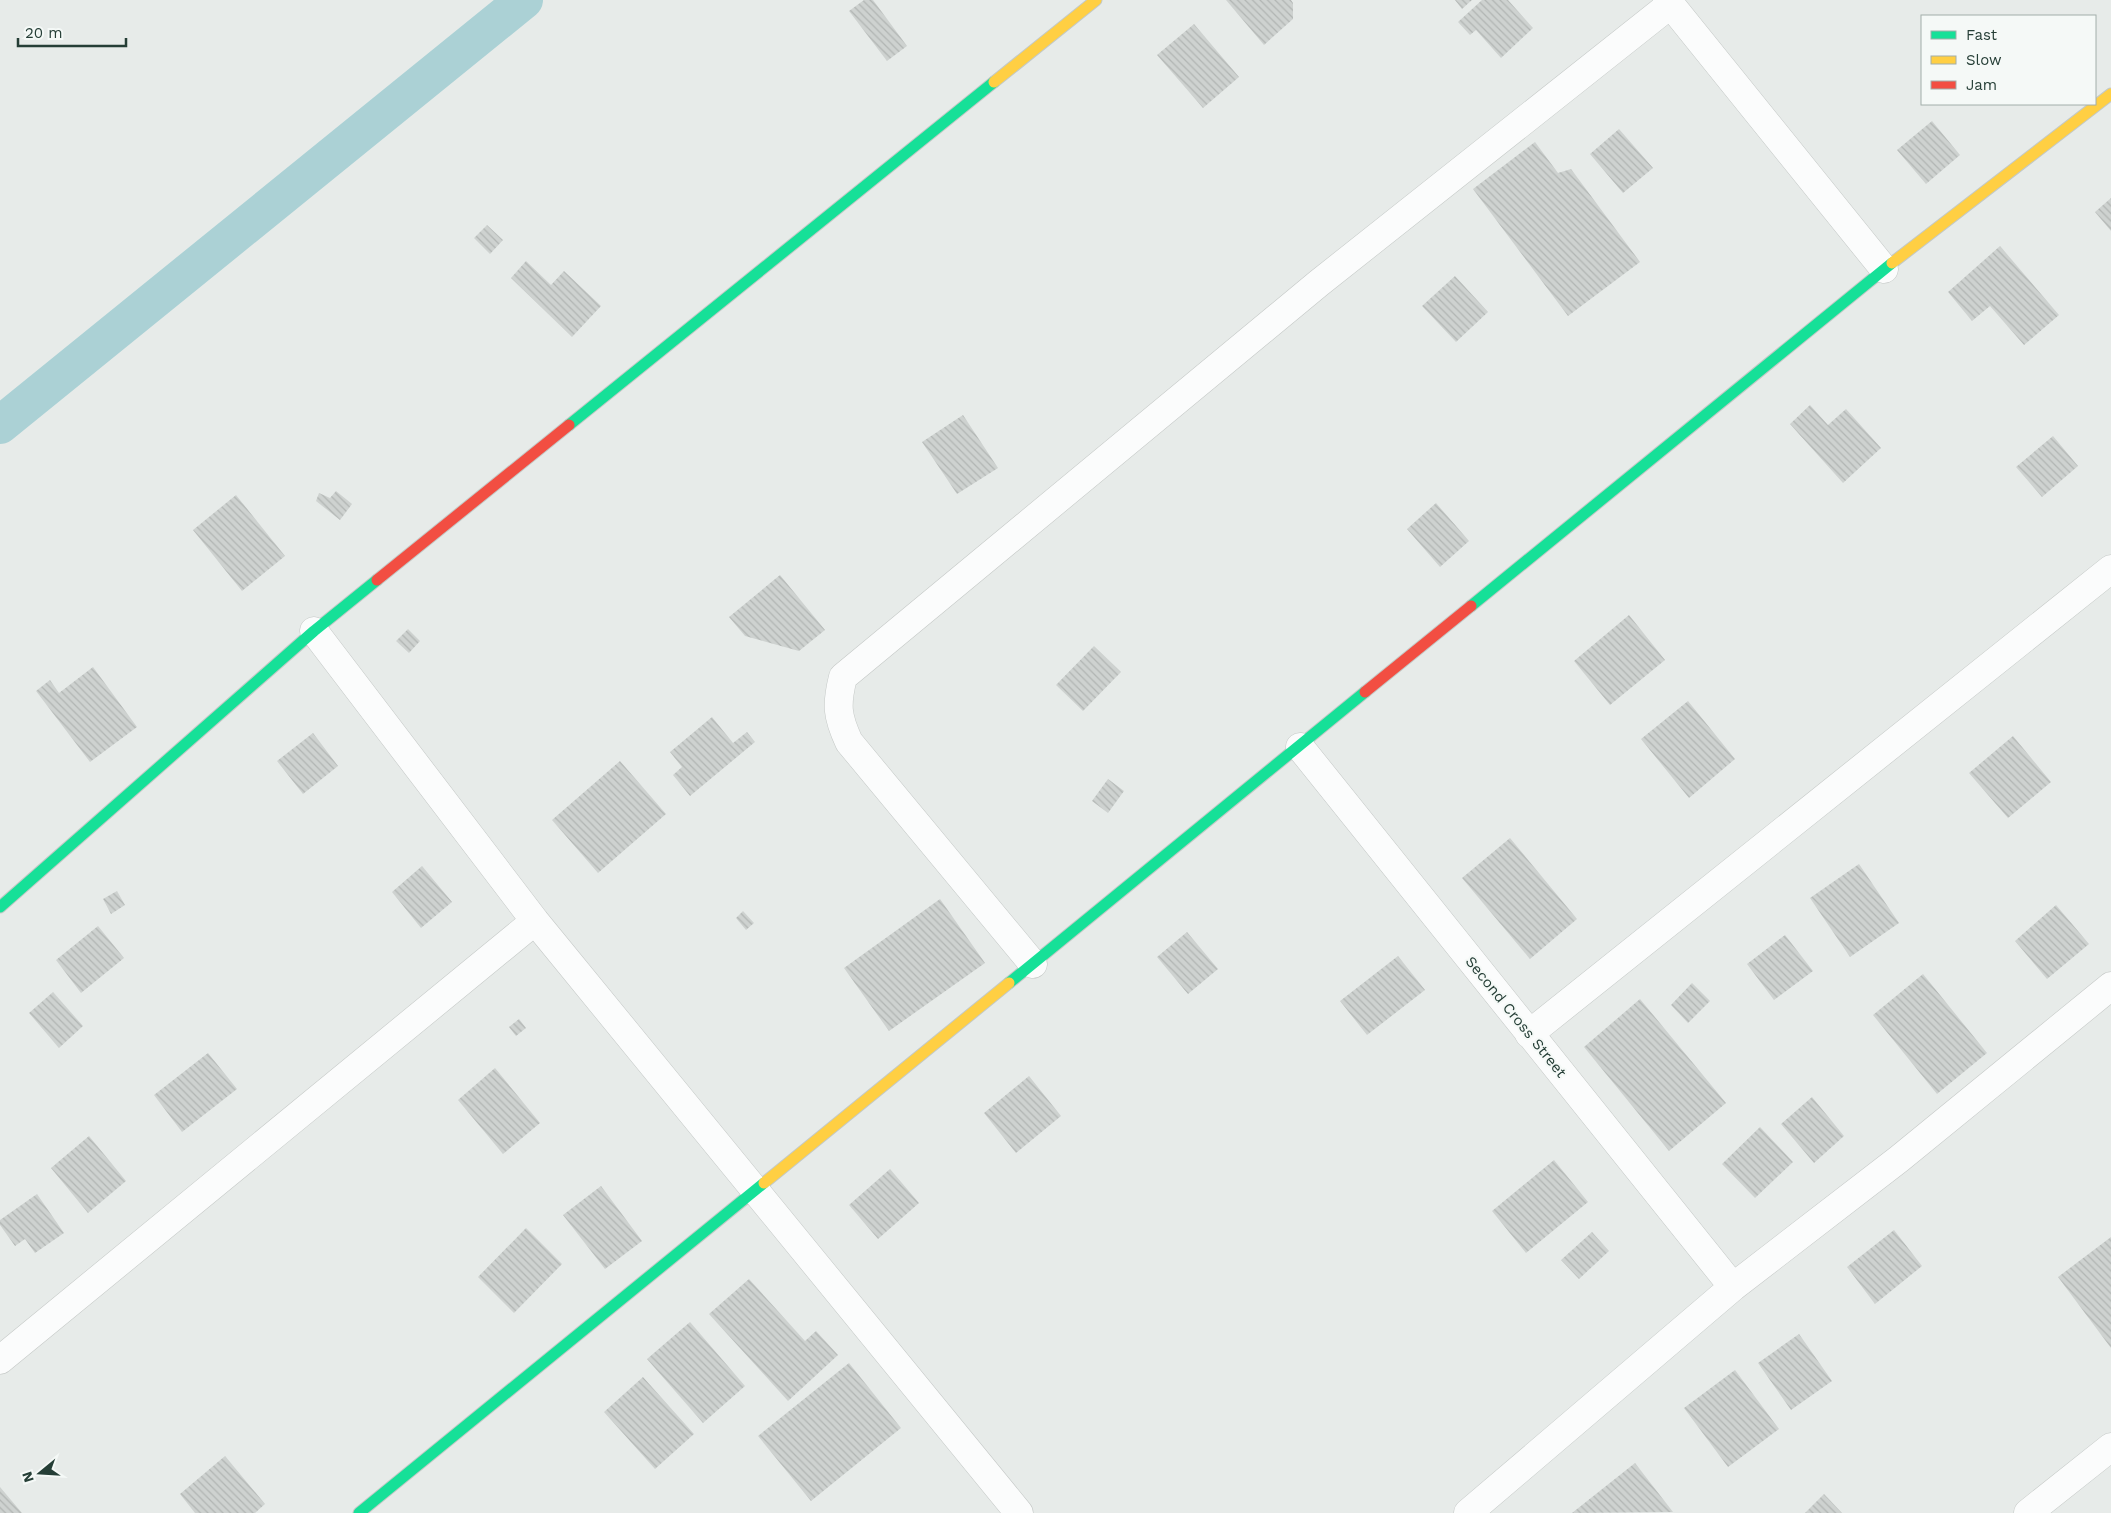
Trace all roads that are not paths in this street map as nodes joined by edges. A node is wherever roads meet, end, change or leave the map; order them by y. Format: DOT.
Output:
graph roads {
  1 [pos="1096,0"];
  2 [pos="1669,2"];
  3 [pos="2111,94"];
  4 [pos="1884,269"];
  5 [pos="2111,569"];
  6 [pos="314,630"];
  7 [pos="1300,746"];
  8 [pos="0,908"];
  9 [pos="535,921"];
  10 [pos="1033,964"];
  11 [pos="2111,986"];
  12 [pos="1529,1034"];
  13 [pos="753,1190"];
  14 [pos="1733,1287"];
  15 [pos="0,1360"];
  16 [pos="2111,1447"];
  17 [pos="359,1513"];
  18 [pos="1019,1513"];
  19 [pos="1468,1513"];
  20 [pos="2028,1513"];
  1 -- 6 [label="street"];
  2 -- 4 [label="street"];
  2 -- 10 [label="street"];
  3 -- 4 [label="street"];
  4 -- 7 [label="street"];
  5 -- 12 [label="street"];
  6 -- 8 [label="street"];
  6 -- 9 [label="street"];
  7 -- 10 [label="street"];
  7 -- 12 [label="street, Second Cross Street"];
  9 -- 13 [label="street"];
  9 -- 15 [label="street"];
  10 -- 13 [label="street"];
  11 -- 14 [label="street"];
  12 -- 14 [label="street, Second Cross Street"];
  13 -- 17 [label="street"];
  13 -- 18 [label="street"];
  14 -- 19 [label="street"];
  16 -- 20 [label="street"];
}
